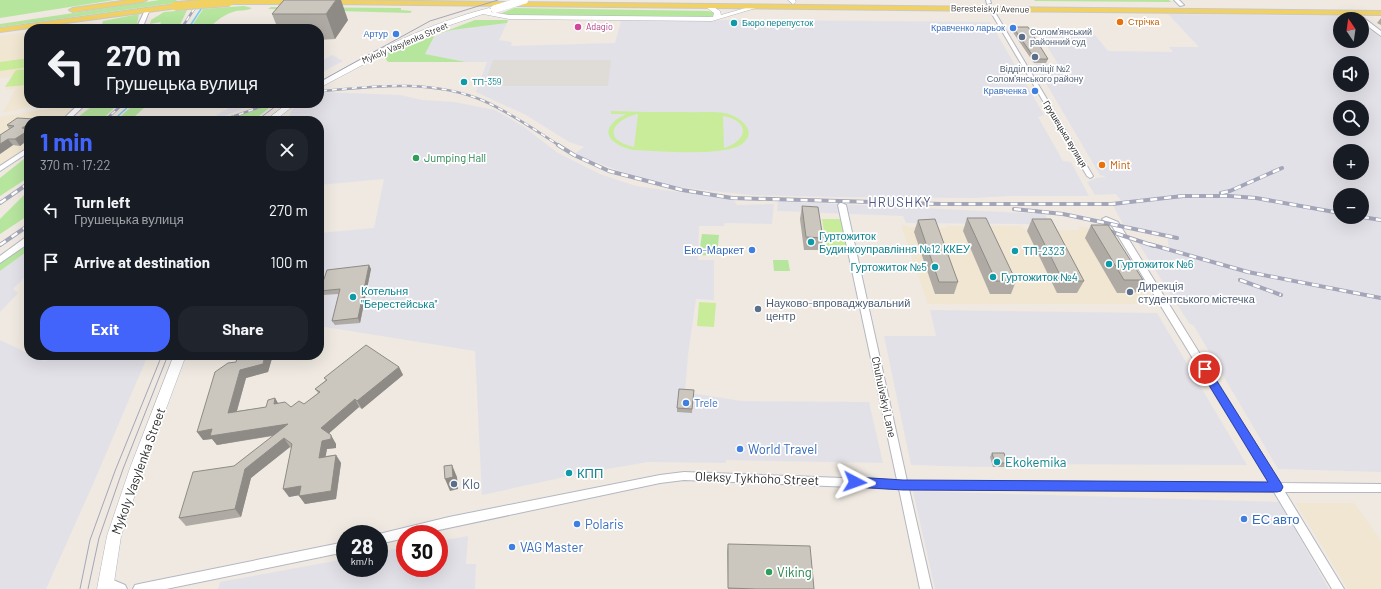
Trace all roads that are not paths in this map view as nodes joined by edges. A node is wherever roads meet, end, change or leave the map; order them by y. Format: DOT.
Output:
graph roads {
  1 [pos="143,0"];
  2 [pos="524,0"];
  3 [pos="652,0"];
  4 [pos="792,1"];
  5 [pos="1179,3"];
  6 [pos="989,4"];
  7 [pos="708,6"];
  8 [pos="756,7"];
  9 [pos="1381,7"];
  10 [pos="148,9"];
  11 [pos="65,12"];
  12 [pos="482,12"];
  13 [pos="1333,12"];
  14 [pos="1369,13"];
  15 [pos="1381,13"];
  16 [pos="50,14"];
  17 [pos="716,18"];
  18 [pos="0,22"];
  19 [pos="42,24"];
  20 [pos="141,24"];
  21 [pos="1369,25"];
  22 [pos="24,27"];
  23 [pos="0,30"];
  24 [pos="1381,34"];
  25 [pos="324,83"];
  26 [pos="78,108"];
  27 [pos="286,108"];
  28 [pos="70,116"];
  29 [pos="276,116"];
  30 [pos="24,153"];
  31 [pos="0,170"];
  32 [pos="1090,176"];
  33 [pos="842,205"];
  34 [pos="1106,219"];
  35 [pos="24,243"];
  36 [pos="0,260"];
  37 [pos="178,360"];
  38 [pos="903,485"];
  39 [pos="1277,487"];
  40 [pos="1381,488"];
  41 [pos="388,537"];
  42 [pos="336,549"];
  43 [pos="106,586"];
  44 [pos="162,586"];
  45 [pos="121,589"];
  46 [pos="139,589"];
  47 [pos="926,589"];
  48 [pos="1338,589"];
  1 -- 11 [label="main road"];
  2 -- 12 [label="main road, Mykoly Vasylenka Street, bridge"];
  3 -- 4 [label="main road, Beresteiskyi Avenue"];
  4 -- 6 [label="main road, Beresteiskyi Avenue"];
  5 -- 6 [label="main road, Beresteiskyi Avenue"];
  5 -- 9 [label="main road, Beresteiskyi Avenue"];
  6 -- 8 [label="main road, Beresteiskyi Avenue"];
  6 -- 13 [label="main road, Beresteiskyi Avenue"];
  6 -- 32 [label="street, Грушецька вулиця"];
  7 -- 8 [label="main road, Beresteiskyi Avenue"];
  7 -- 10 [label="main road, Beresteiskyi Avenue, bridge"];
  7 -- 17 [label="main road"];
  8 -- 17 [label="main road"];
  10 -- 19 [label="main road, Beresteiskyi Avenue"];
  10 -- 20 [label="street"];
  12 -- 17 [label="main road"];
  12 -- 25 [label="main road, Mykoly Vasylenka Street"];
  14 -- 15 [label="main road, Beresteiskyi Avenue"];
  16 -- 18 [label="main road"];
  21 -- 24 [label="street"];
  22 -- 23 [label="main road, Beresteiskyi Avenue"];
  26 -- 28 [label="street"];
  27 -- 29 [label="main road"];
  30 -- 31 [label="street"];
  33 -- 38 [label="street, Chuhuivskyi Lane"];
  34 -- 39 [label="street"];
  35 -- 36 [label="street"];
  37 -- 43 [label="main road, Mykoly Vasylenka Street"];
  38 -- 39 [label="street, Oleksy Tykhoho Street"];
  38 -- 41 [label="street, Oleksy Tykhoho Street"];
  38 -- 47 [label="street, Chuhuivskyi Lane"];
  39 -- 40 [label="street, Oleksy Tykhoho Street"];
  39 -- 48 [label="street"];
  42 -- 44 [label="street"];
  43 -- 45 [label="street"];
  44 -- 46 [label="street"];
}
